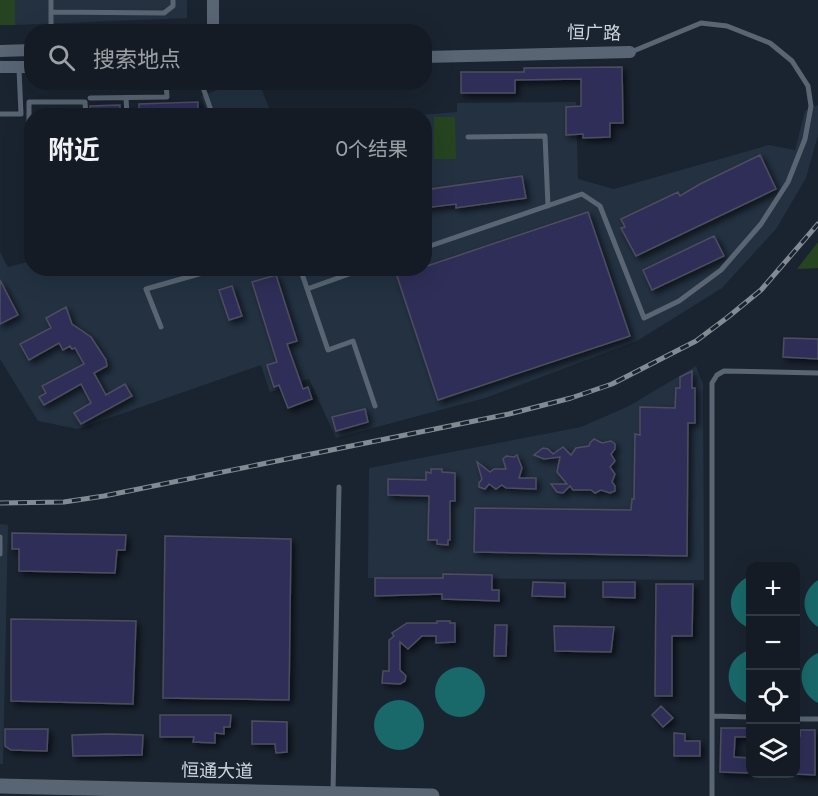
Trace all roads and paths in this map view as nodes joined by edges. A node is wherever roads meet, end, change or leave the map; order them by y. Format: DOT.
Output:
graph roads {
  1 [pos="51,0"];
  2 [pos="173,0"];
  3 [pos="213,0"];
  4 [pos="51,12"];
  5 [pos="51,24"];
  6 [pos="213,24"];
  7 [pos="432,49"];
  8 [pos="24,50"];
  9 [pos="0,51"];
  10 [pos="630,52"];
  11 [pos="432,57"];
  12 [pos="0,67"];
  13 [pos="24,67"];
  14 [pos="24,79"];
  15 [pos="167,90"];
  16 [pos="204,90"];
  17 [pos="90,98"];
  18 [pos="126,98"];
  19 [pos="29,108"];
  20 [pos="85,108"];
  21 [pos="127,108"];
  22 [pos="210,108"];
  23 [pos="0,114"];
  24 [pos="468,137"];
  25 [pos="548,206"];
  26 [pos="432,245"];
  27 [pos="192,276"];
  28 [pos="302,276"];
  29 [pos="344,276"];
  30 [pos="307,289"];
  31 [pos="161,327"];
  32 [pos="818,373"];
  33 [pos="375,406"];
  34 [pos="339,487"];
  35 [pos="0,537"];
  36 [pos="0,554"];
  37 [pos="712,716"];
  38 [pos="746,717"];
  39 [pos="800,718"];
  40 [pos="818,719"];
  41 [pos="0,786"];
  42 [pos="199,793"];
  43 [pos="333,793"];
  44 [pos="432,796"];
  45 [pos="712,796"];
  1 -- 4 [label="lane"];
  2 -- 4 [label="lane"];
  3 -- 6 [label="street"];
  4 -- 5 [label="lane"];
  7 -- 10 [label="street, 恒广路"];
  8 -- 9 [label="street"];
  10 -- 11 [label="street, 恒广路"];
  10 -- 25 [label="lane"];
  12 -- 13 [label="street"];
  14 -- 23 [label="lane"];
  15 -- 18 [label="lane"];
  16 -- 22 [label="lane"];
  17 -- 18 [label="lane"];
  18 -- 21 [label="lane"];
  19 -- 20 [label="lane"];
  24 -- 25 [label="lane"];
  25 -- 26 [label="lane"];
  27 -- 31 [label="lane"];
  28 -- 30 [label="lane"];
  29 -- 30 [label="lane"];
  30 -- 33 [label="lane"];
  32 -- 37 [label="lane"];
  34 -- 43 [label="lane"];
  35 -- 36 [label="lane"];
  37 -- 38 [label="lane"];
  37 -- 45 [label="lane"];
  39 -- 40 [label="lane"];
  41 -- 42 [label="main road, 恒通大道"];
  42 -- 43 [label="main road, 恒通大道"];
  43 -- 44 [label="main road, 恒通大道"];
}
